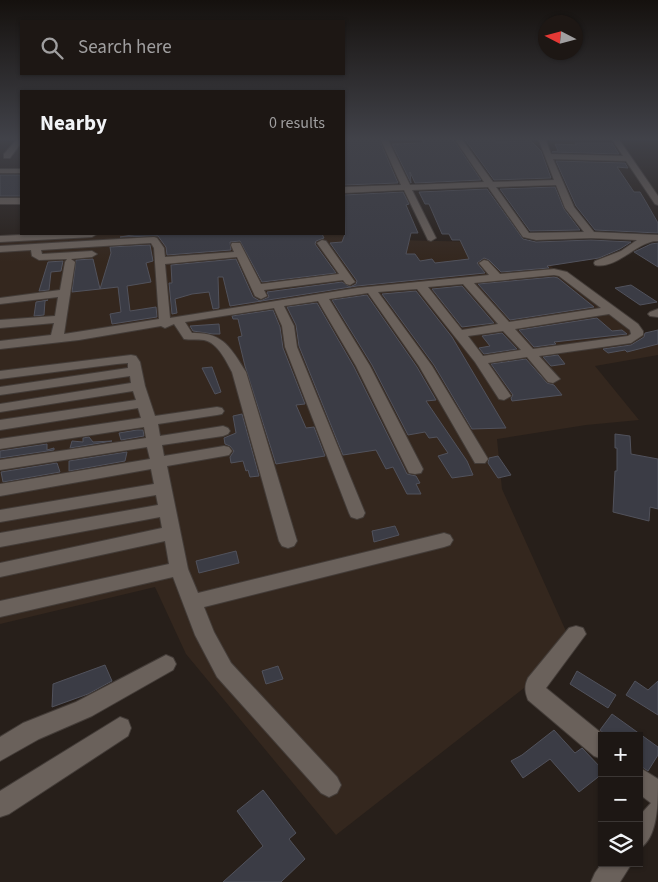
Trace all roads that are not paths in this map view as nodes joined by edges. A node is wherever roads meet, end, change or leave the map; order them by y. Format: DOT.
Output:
graph roads {
  1 [pos="404,179"];
  2 [pos="487,179"];
  3 [pos="557,179"];
  4 [pos="642,179"];
  5 [pos="558,182"];
  6 [pos="491,185"];
  7 [pos="408,188"];
  8 [pos="345,190"];
  9 [pos="20,200"];
  10 [pos="0,202"];
  11 [pos="658,202"];
  12 [pos="74,235"];
  13 [pos="591,235"];
  14 [pos="431,238"];
  15 [pos="646,238"];
  16 [pos="658,238"];
  17 [pos="0,239"];
  18 [pos="322,243"];
  19 [pos="0,250"];
  20 [pos="70,262"];
  21 [pos="484,263"];
  22 [pos="599,263"];
  23 [pos="160,266"];
  24 [pos="201,267"];
  25 [pos="346,276"];
  26 [pos="497,277"];
  27 [pos="466,280"];
  28 [pos="420,285"];
  29 [pos="257,288"];
  30 [pos="371,290"];
  31 [pos="357,291"];
  32 [pos="66,294"];
  33 [pos="322,297"];
  34 [pos="0,301"];
  35 [pos="272,306"];
  36 [pos="611,310"];
  37 [pos="61,318"];
  38 [pos="172,322"];
  39 [pos="0,324"];
  40 [pos="507,327"];
  41 [pos="460,334"];
  42 [pos="58,338"];
  43 [pos="0,344"];
  44 [pos="530,353"];
  45 [pos="480,360"];
  46 [pos="0,375"];
  47 [pos="137,379"];
  48 [pos="553,379"];
  49 [pos="0,391"];
  50 [pos="504,396"];
  51 [pos="144,403"];
  52 [pos="0,408"];
  53 [pos="217,411"];
  54 [pos="150,422"];
  55 [pos="0,425"];
  56 [pos="223,431"];
  57 [pos="154,442"];
  58 [pos="0,444"];
  59 [pos="224,451"];
  60 [pos="480,459"];
  61 [pos="158,462"];
  62 [pos="0,465"];
  63 [pos="415,470"];
  64 [pos="163,488"];
  65 [pos="0,490"];
  66 [pos="166,510"];
  67 [pos="357,513"];
  68 [pos="0,516"];
  69 [pos="171,533"];
  70 [pos="0,540"];
  71 [pos="444,540"];
  72 [pos="288,541"];
  73 [pos="179,569"];
  74 [pos="0,570"];
  75 [pos="192,602"];
  76 [pos="0,609"];
  77 [pos="576,634"];
  78 [pos="166,664"];
  79 [pos="120,728"];
  80 [pos="598,745"];
  81 [pos="0,750"];
  82 [pos="643,782"];
  83 [pos="329,785"];
  84 [pos="658,794"];
  85 [pos="0,805"];
  86 [pos="658,812"];
  87 [pos="643,832"];
  88 [pos="616,867"];
  89 [pos="604,882"];
  1 -- 7 [label="street"];
  2 -- 6 [label="street"];
  3 -- 5 [label="street"];
  4 -- 11 [label="street"];
  5 -- 6 [label="street"];
  5 -- 13 [label="street"];
  6 -- 7 [label="street"];
  6 -- 13 [label="street"];
  7 -- 8 [label="street"];
  7 -- 14 [label="street"];
  9 -- 10 [label="street"];
  12 -- 17 [label="street"];
  13 -- 15 [label="street"];
  15 -- 16 [label="street"];
  15 -- 22 [label="street"];
  18 -- 25 [label="street"];
  19 -- 23 [label="street"];
  20 -- 32 [label="street"];
  21 -- 26 [label="street"];
  23 -- 24 [label="street"];
  23 -- 29 [label="street"];
  23 -- 38 [label="street"];
  25 -- 29 [label="street"];
  25 -- 31 [label="street"];
  26 -- 27 [label="street"];
  26 -- 36 [label="street"];
  27 -- 28 [label="street"];
  27 -- 40 [label="street"];
  28 -- 30 [label="street"];
  28 -- 41 [label="street"];
  29 -- 35 [label="street"];
  30 -- 31 [label="street"];
  30 -- 60 [label="street"];
  31 -- 33 [label="street"];
  32 -- 34 [label="street"];
  32 -- 37 [label="street"];
  33 -- 35 [label="street"];
  33 -- 63 [label="street"];
  35 -- 38 [label="street"];
  35 -- 67 [label="street"];
  36 -- 40 [label="street"];
  36 -- 44 [label="street"];
  37 -- 39 [label="street"];
  37 -- 42 [label="street"];
  38 -- 42 [label="street"];
  38 -- 72 [label="street"];
  40 -- 41 [label="street"];
  40 -- 44 [label="street"];
  41 -- 45 [label="street"];
  42 -- 43 [label="street"];
  44 -- 45 [label="street"];
  44 -- 48 [label="street"];
  45 -- 50 [label="street"];
  46 -- 47 [label="street"];
  47 -- 49 [label="street"];
  47 -- 51 [label="street"];
  47 -- 52 [label="street"];
  51 -- 54 [label="street"];
  51 -- 55 [label="street"];
  53 -- 54 [label="street"];
  54 -- 57 [label="street"];
  54 -- 58 [label="street"];
  56 -- 57 [label="street"];
  57 -- 61 [label="street"];
  57 -- 62 [label="street"];
  59 -- 61 [label="street"];
  61 -- 64 [label="street"];
  61 -- 65 [label="street"];
  64 -- 66 [label="street"];
  64 -- 68 [label="street"];
  66 -- 69 [label="street"];
  66 -- 70 [label="street"];
  69 -- 73 [label="street"];
  69 -- 74 [label="street"];
  71 -- 75 [label="street"];
  73 -- 75 [label="street"];
  73 -- 76 [label="street"];
  75 -- 83 [label="street"];
  77 -- 80 [label="street"];
  78 -- 81 [label="street"];
  79 -- 85 [label="street"];
  82 -- 84 [label="street"];
  86 -- 87 [label="street"];
  88 -- 89 [label="street"];
}
